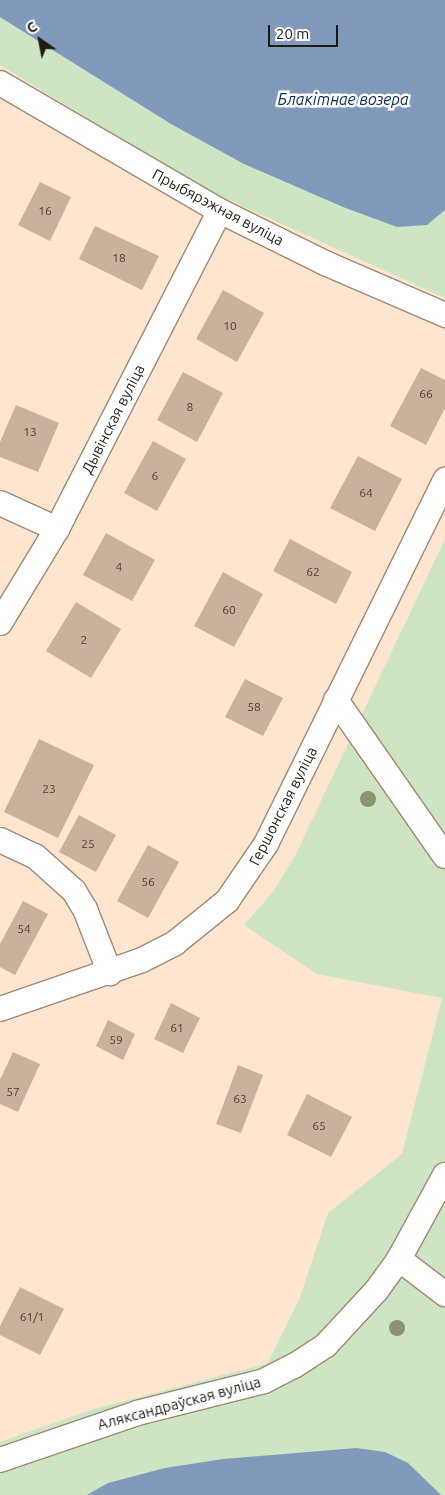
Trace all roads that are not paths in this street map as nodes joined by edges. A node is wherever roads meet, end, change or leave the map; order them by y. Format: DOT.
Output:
graph roads {
  1 [pos="0,83"];
  2 [pos="220,211"];
  3 [pos="445,316"];
  4 [pos="445,480"];
  5 [pos="0,503"];
  6 [pos="57,530"];
  7 [pos="0,623"];
  8 [pos="336,700"];
  9 [pos="0,840"];
  10 [pos="445,856"];
  11 [pos="110,973"];
  12 [pos="0,1009"];
  13 [pos="445,1175"];
  14 [pos="399,1259"];
  15 [pos="445,1294"];
  16 [pos="0,1460"];
  1 -- 2 [label="street, Прыбярэжная вуліца"];
  2 -- 3 [label="street, Прыбярэжная вуліца"];
  2 -- 6 [label="street, Дывінская вуліца"];
  4 -- 8 [label="street, Гершонская вуліца"];
  5 -- 6 [label="street"];
  6 -- 7 [label="street, Дывінская вуліца"];
  8 -- 10 [label="street"];
  8 -- 11 [label="street, Гершонская вуліца"];
  9 -- 11 [label="street"];
  11 -- 12 [label="street, Гершонская вуліца"];
  13 -- 14 [label="street, Аляксандраўская вуліца"];
  14 -- 15 [label="street"];
  14 -- 16 [label="street, Аляксандраўская вуліца"];
}
